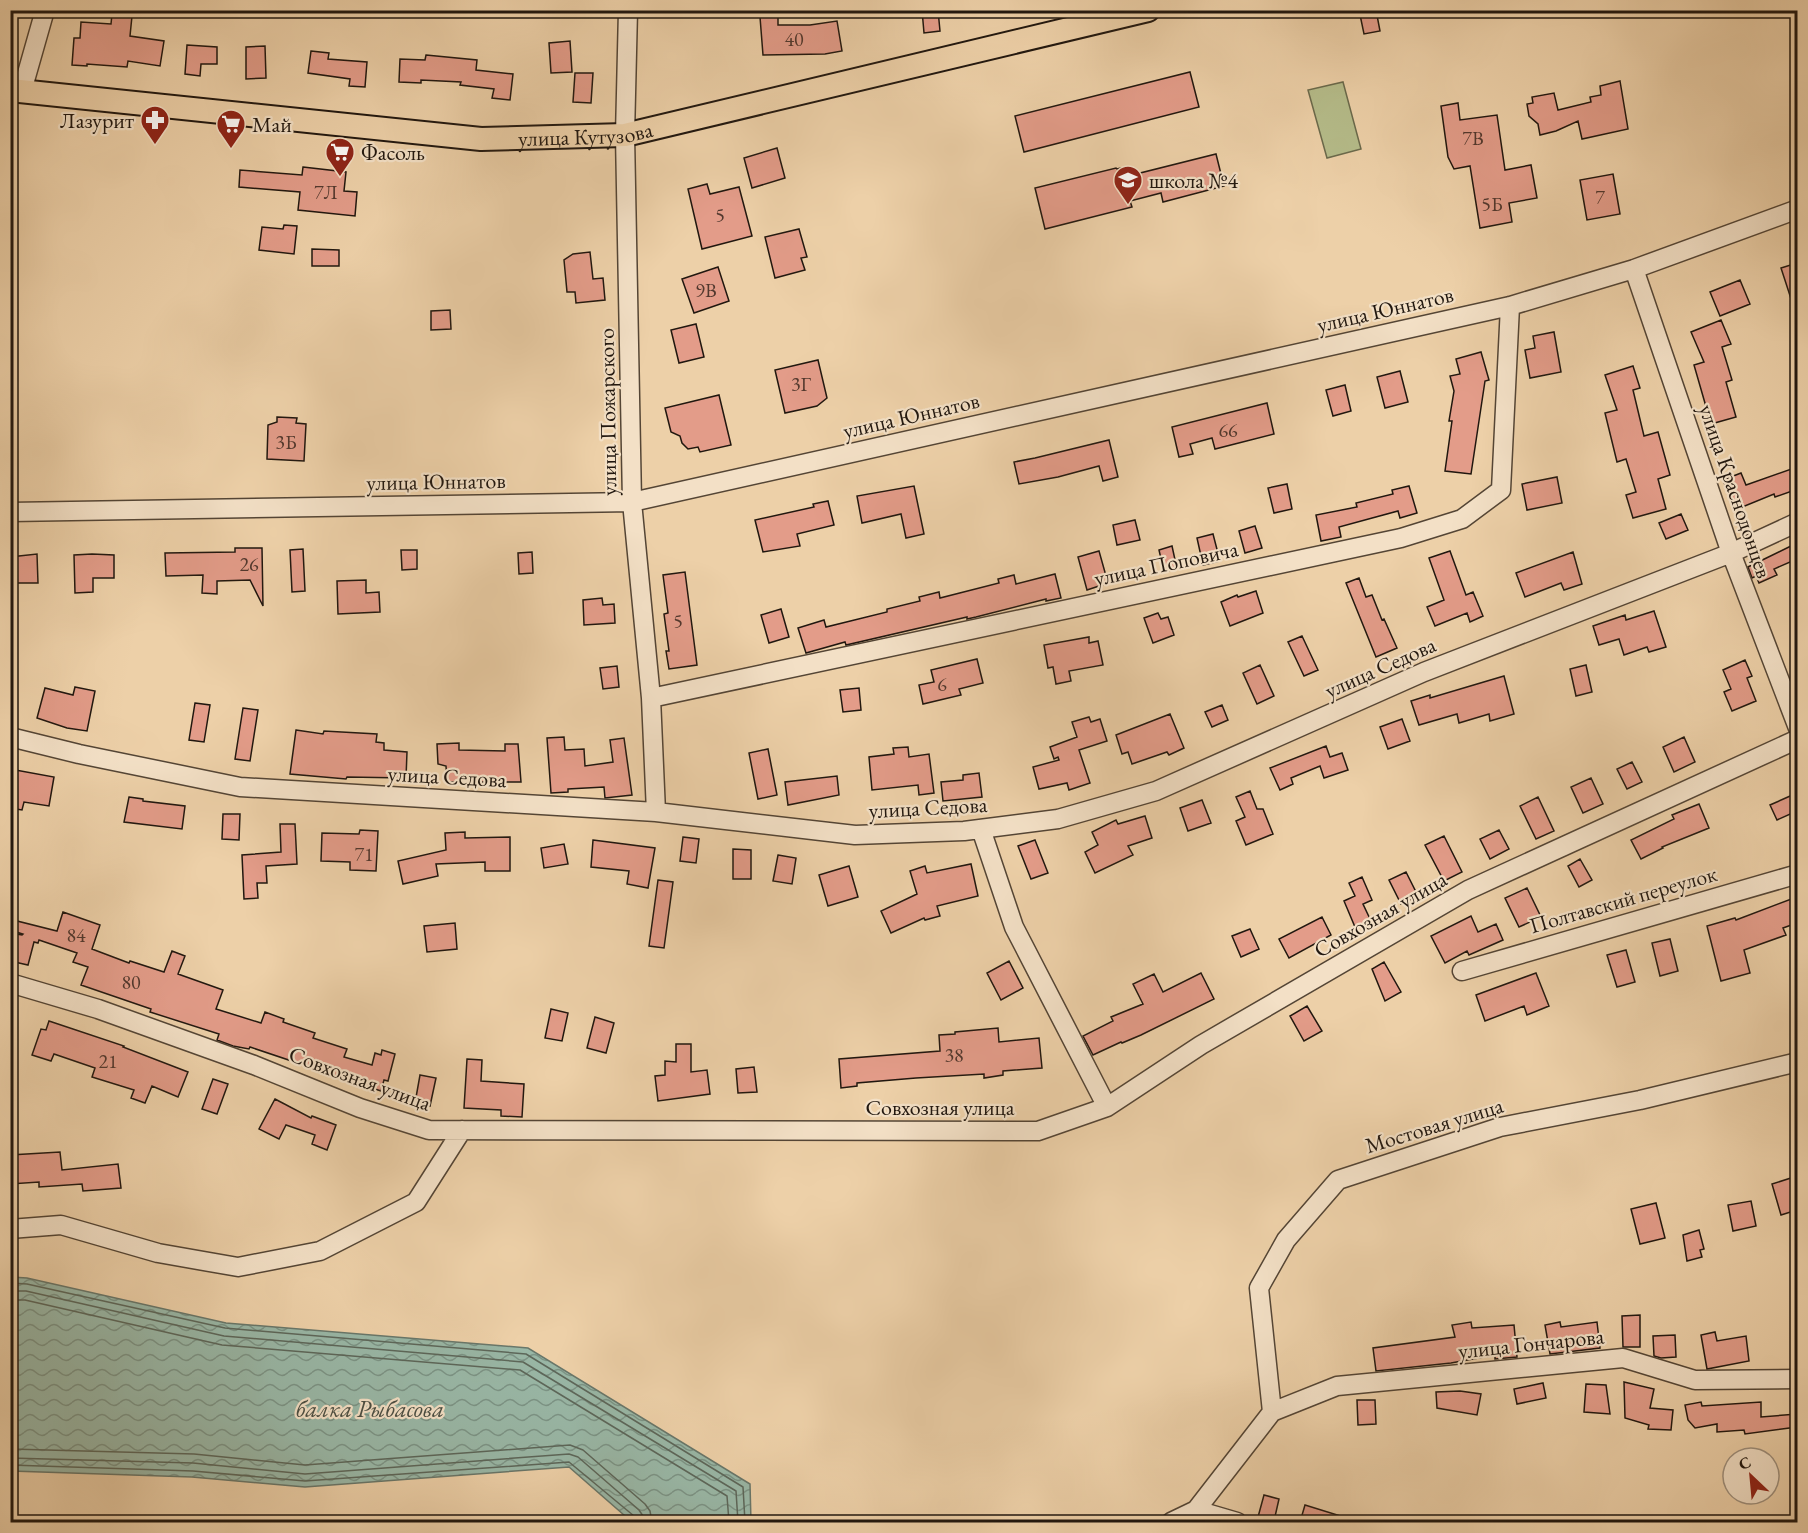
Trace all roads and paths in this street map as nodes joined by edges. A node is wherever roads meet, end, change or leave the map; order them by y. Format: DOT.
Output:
graph roads {
  1 [pos="45,10"];
  2 [pos="628,10"];
  3 [pos="1148,10"];
  4 [pos="16,91"];
  5 [pos="625,135"];
  6 [pos="1797,209"];
  7 [pos="1634,269"];
  8 [pos="1510,306"];
  9 [pos="632,502"];
  10 [pos="10,512"];
  11 [pos="1797,522"];
  12 [pos="1731,553"];
  13 [pos="651,698"];
  14 [pos="1797,728"];
  15 [pos="10,736"];
  16 [pos="1797,739"];
  17 [pos="656,812"];
  18 [pos="981,829"];
  19 [pos="1797,874"];
  20 [pos="1462,971"];
  21 [pos="10,982"];
  22 [pos="1797,1062"];
  23 [pos="1107,1107"];
  24 [pos="462,1130"];
  25 [pos="10,1229"];
  26 [pos="1797,1379"];
  27 [pos="1272,1412"];
  28 [pos="1196,1510"];
  29 [pos="1171,1522"];
  30 [pos="1237,1522"];
  1 -- 4 [label="street"];
  2 -- 5 [label="street, улица Пожарского"];
  3 -- 5 [label="main road, улица Кутузова"];
  4 -- 5 [label="main road, улица Кутузова"];
  5 -- 9 [label="street, улица Пожарского"];
  6 -- 7 [label="street, улица Юннатов"];
  7 -- 8 [label="street, улица Юннатов"];
  7 -- 12 [label="street, улица Краснодонцев"];
  8 -- 9 [label="street, улица Юннатов"];
  8 -- 13 [label="street, улица Поповича"];
  9 -- 10 [label="street, улица Юннатов"];
  9 -- 13 [label="street, улица Пожарского"];
  11 -- 12 [label="street, улица Седова"];
  12 -- 14 [label="street, улица Краснодонцев"];
  12 -- 18 [label="street, улица Седова"];
  13 -- 17 [label="street, улица Пожарского"];
  15 -- 17 [label="street, улица Седова"];
  16 -- 23 [label="street, Совхозная улица"];
  17 -- 18 [label="street, улица Седова"];
  18 -- 23 [label="street"];
  19 -- 20 [label="street, Полтавский переулок"];
  21 -- 24 [label="street, Совхозная улица"];
  22 -- 27 [label="street, Мостовая улица"];
  23 -- 24 [label="street, Совхозная улица"];
  24 -- 25 [label="street"];
  26 -- 27 [label="street, улица Гончарова"];
  27 -- 28 [label="street"];
  28 -- 29 [label="street"];
  28 -- 30 [label="street"];
}
